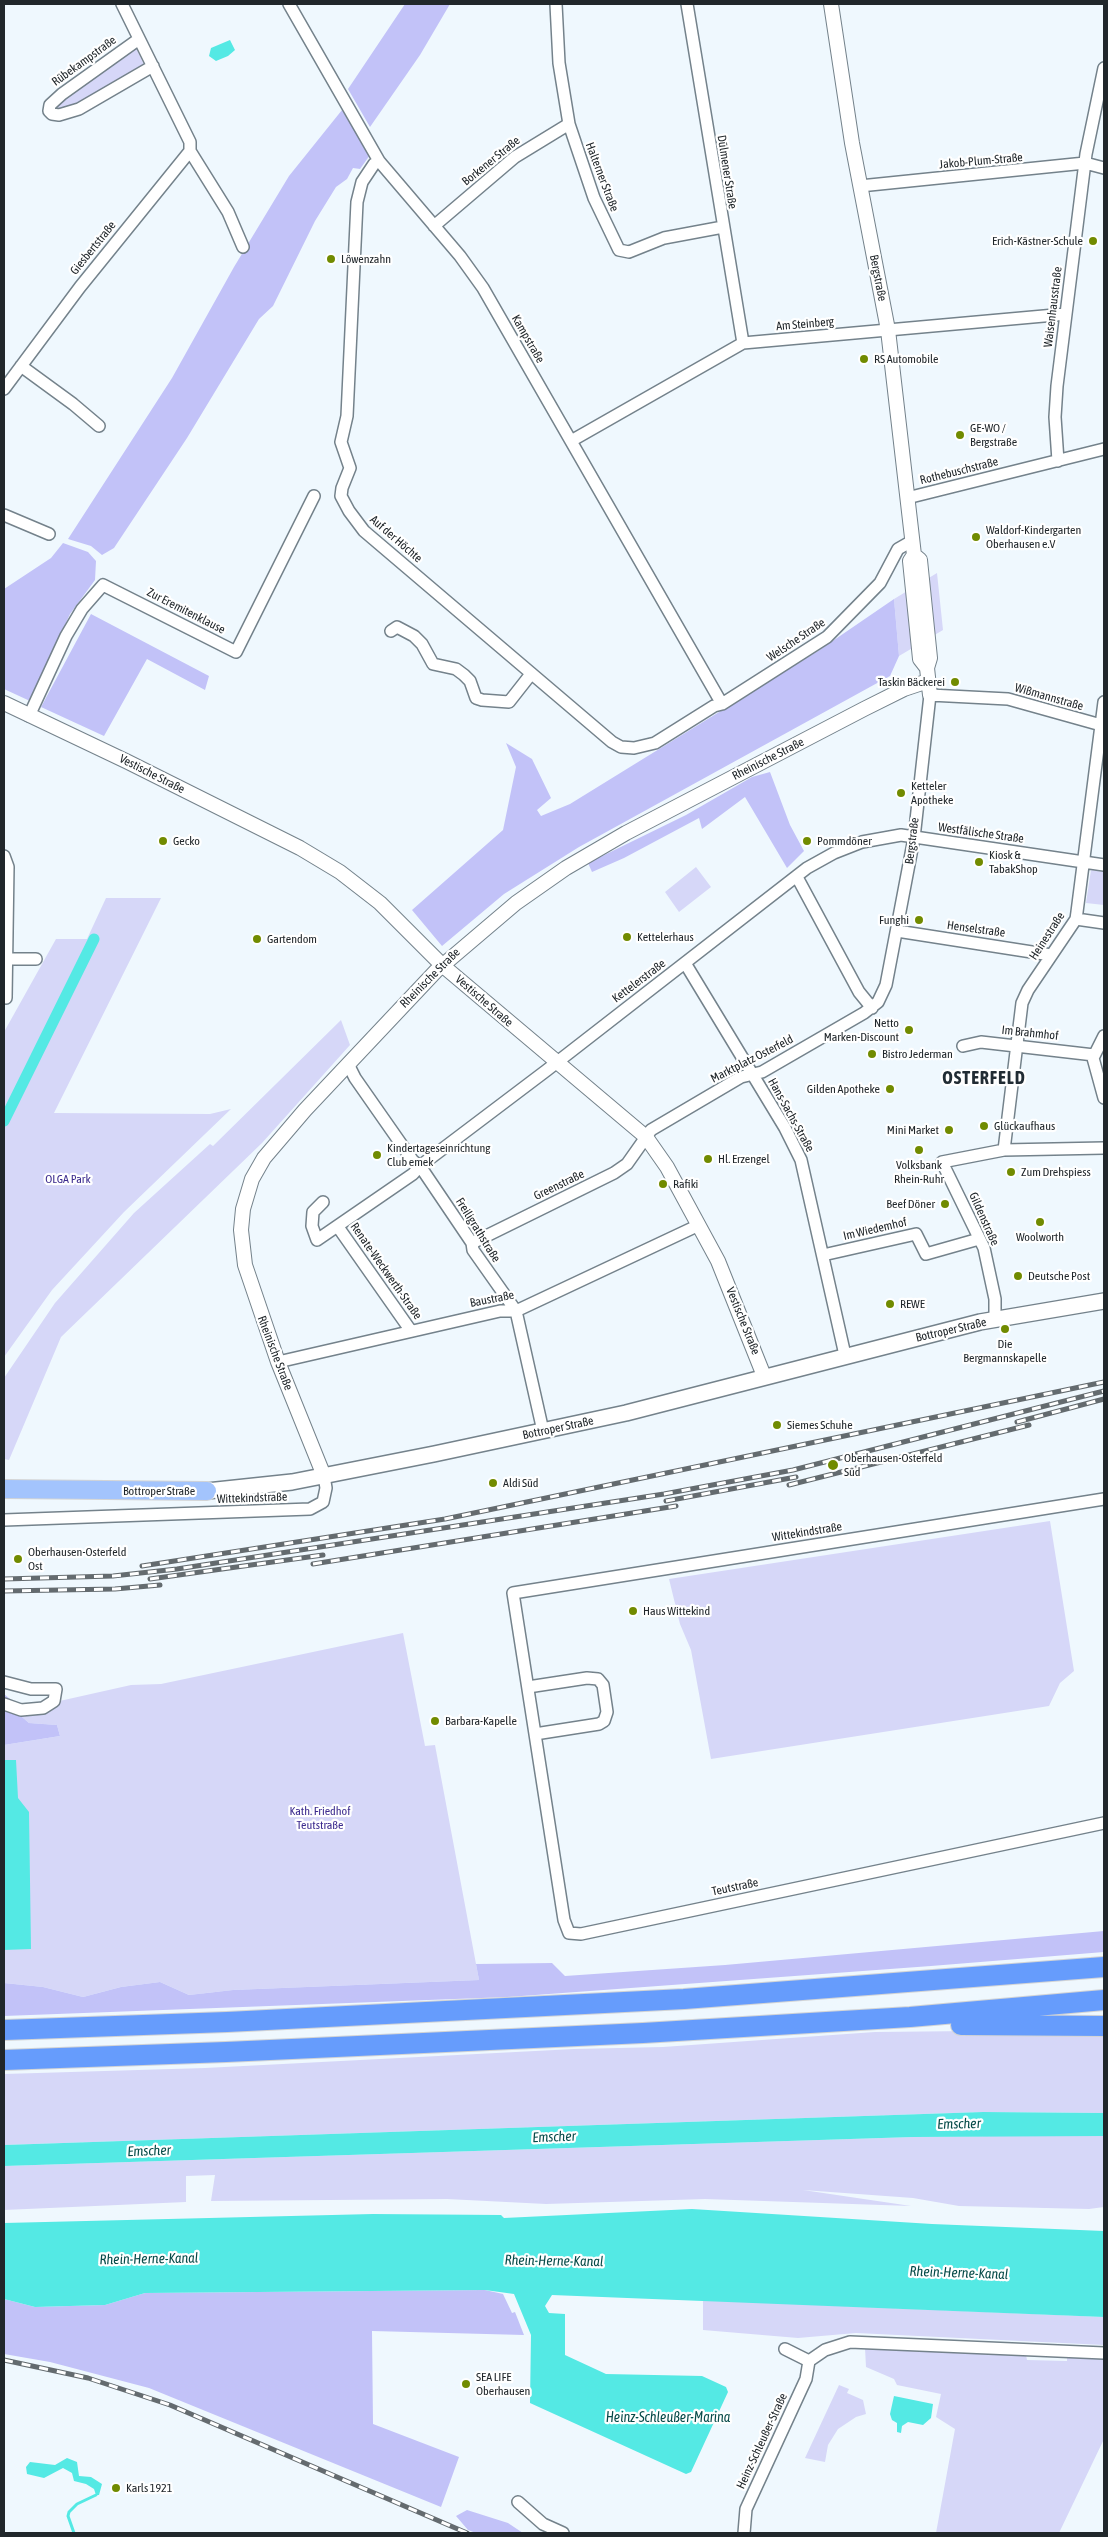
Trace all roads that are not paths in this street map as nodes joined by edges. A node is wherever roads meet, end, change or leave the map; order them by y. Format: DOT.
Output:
graph roads {
  1 [pos="122,4"];
  2 [pos="289,4"];
  3 [pos="556,4"];
  4 [pos="687,4"];
  5 [pos="831,4"];
  6 [pos="139,39"];
  7 [pos="153,66"];
  8 [pos="1104,68"];
  9 [pos="569,124"];
  10 [pos="190,151"];
  11 [pos="379,161"];
  12 [pos="1085,163"];
  13 [pos="1104,168"];
  14 [pos="860,186"];
  15 [pos="434,226"];
  16 [pos="722,227"];
  17 [pos="243,247"];
  18 [pos="1066,314"];
  19 [pos="888,330"];
  20 [pos="743,343"];
  21 [pos="21,366"];
  22 [pos="4,389"];
  23 [pos="99,426"];
  24 [pos="571,441"];
  25 [pos="1104,449"];
  26 [pos="1058,461"];
  27 [pos="314,496"];
  28 [pos="907,498"];
  29 [pos="4,515"];
  30 [pos="48,534"];
  31 [pos="913,548"];
  32 [pos="391,631"];
  33 [pos="531,674"];
  34 [pos="927,674"];
  35 [pos="930,695"];
  36 [pos="1104,702"];
  37 [pos="4,703"];
  38 [pos="722,704"];
  39 [pos="29,716"];
  40 [pos="1101,725"];
  41 [pos="914,838"];
  42 [pos="4,856"];
  43 [pos="1083,862"];
  44 [pos="1104,865"];
  45 [pos="796,876"];
  46 [pos="1076,919"];
  47 [pos="1104,923"];
  48 [pos="897,931"];
  49 [pos="1051,955"];
  50 [pos="7,959"];
  51 [pos="36,960"];
  52 [pos="685,963"];
  53 [pos="442,965"];
  54 [pos="6,998"];
  55 [pos="872,1008"];
  56 [pos="1104,1036"];
  57 [pos="1016,1045"];
  58 [pos="963,1046"];
  59 [pos="1094,1055"];
  60 [pos="556,1063"];
  61 [pos="348,1064"];
  62 [pos="752,1074"];
  63 [pos="1104,1094"];
  64 [pos="646,1136"];
  65 [pos="1104,1148"];
  66 [pos="1004,1150"];
  67 [pos="420,1166"];
  68 [pos="323,1202"];
  69 [pos="698,1225"];
  70 [pos="338,1227"];
  71 [pos="979,1239"];
  72 [pos="472,1243"];
  73 [pos="823,1255"];
  74 [pos="1104,1301"];
  75 [pos="516,1311"];
  76 [pos="995,1320"];
  77 [pos="412,1331"];
  78 [pos="846,1355"];
  79 [pos="278,1362"];
  80 [pos="764,1376"];
  81 [pos="543,1431"];
  82 [pos="324,1476"];
  83 [pos="4,1489"];
  84 [pos="207,1491"];
  85 [pos="1104,1499"];
  86 [pos="4,1520"];
  87 [pos="513,1593"];
  88 [pos="4,1682"];
  89 [pos="528,1687"];
  90 [pos="4,1704"];
  91 [pos="536,1734"];
  92 [pos="1104,1823"];
  93 [pos="1104,1968"];
  94 [pos="1104,2000"];
  95 [pos="910,2017"];
  96 [pos="1104,2026"];
  97 [pos="4,2030"];
  98 [pos="4,2060"];
  99 [pos="785,2348"];
  100 [pos="1104,2353"];
  101 [pos="809,2361"];
  102 [pos="518,2502"];
  103 [pos="563,2533"];
  104 [pos="744,2533"];
  1 -- 6 [label="street"];
  2 -- 11 [label="street, Kampstraße"];
  3 -- 9 [label="street, Halterner Straße"];
  4 -- 16 [label="street, Dülmener Straße"];
  5 -- 14 [label="street, Bergstraße"];
  6 -- 7 [label="street"];
  6 -- 7 [label="street, Rübekampstraße"];
  7 -- 10 [label="street"];
  8 -- 12 [label="street, Waisenhausstraße"];
  9 -- 15 [label="street, Borkener Straße"];
  9 -- 16 [label="street, Halterner Straße"];
  10 -- 17 [label="street"];
  10 -- 21 [label="street, Giesbertstraße"];
  11 -- 15 [label="street, Kampstraße"];
  11 -- 33 [label="street, Auf der Höchte"];
  12 -- 13 [label="street, Jakob-Plum-Straße"];
  12 -- 14 [label="street, Jakob-Plum-Straße"];
  12 -- 18 [label="street, Waisenhausstraße"];
  14 -- 19 [label="street, Bergstraße"];
  15 -- 24 [label="street, Kampstraße"];
  16 -- 20 [label="street, Dülmener Straße"];
  18 -- 19 [label="street, Am Steinberg"];
  18 -- 26 [label="street, Waisenhausstraße"];
  19 -- 20 [label="street, Am Steinberg"];
  19 -- 28 [label="street, Bergstraße"];
  20 -- 24 [label="street, Am Steinberg"];
  21 -- 22 [label="street, Giesbertstraße"];
  21 -- 23 [label="street"];
  24 -- 38 [label="street, Kampstraße"];
  25 -- 26 [label="street, Rothebuschstraße"];
  26 -- 28 [label="street, Rothebuschstraße"];
  27 -- 39 [label="street, Zur Eremitenklause"];
  28 -- 31 [label="street, Bergstraße"];
  29 -- 30 [label="street"];
  31 -- 34 [label="street, Bergstraße"];
  31 -- 38 [label="street, Welsche Straße"];
  32 -- 33 [label="street"];
  33 -- 38 [label="street, Auf der Höchte"];
  34 -- 35 [label="street, Bergstraße"];
  34 -- 53 [label="street, Rheinische Straße"];
  35 -- 40 [label="street, Wißmannstraße"];
  35 -- 41 [label="street, Bergstraße"];
  36 -- 40 [label="street, Heinestraße"];
  37 -- 39 [label="street, Vestische Straße"];
  39 -- 53 [label="street, Vestische Straße"];
  40 -- 43 [label="street, Heinestraße"];
  41 -- 43 [label="street, Westfälische Straße"];
  41 -- 45 [label="street, Kettelerstraße"];
  41 -- 48 [label="street, Bergstraße"];
  42 -- 50 [label="street"];
  43 -- 44 [label="street, Westfälische Straße"];
  43 -- 46 [label="street, Heinestraße"];
  45 -- 52 [label="street, Kettelerstraße"];
  45 -- 55 [label="street"];
  46 -- 47 [label="street"];
  46 -- 49 [label="street, Heinestraße"];
  48 -- 49 [label="street, Henselstraße"];
  48 -- 55 [label="street, Bergstraße"];
  49 -- 57 [label="street, Heinestraße"];
  50 -- 51 [label="street"];
  50 -- 54 [label="street"];
  52 -- 60 [label="street, Kettelerstraße"];
  52 -- 62 [label="street, Hans-Sachs-Straße"];
  53 -- 60 [label="street, Vestische Straße"];
  53 -- 61 [label="street, Rheinische Straße"];
  55 -- 62 [label="street, Marktplatz Osterfeld"];
  56 -- 59 [label="street"];
  57 -- 58 [label="street, Im Brahmhof"];
  57 -- 59 [label="street, Im Brahmhof"];
  57 -- 66 [label="street, Heinestraße"];
  59 -- 63 [label="street"];
  60 -- 64 [label="street, Vestische Straße"];
  60 -- 67 [label="street, Kettelerstraße"];
  61 -- 67 [label="street, Freiligrathstraße"];
  61 -- 79 [label="street, Rheinische Straße"];
  62 -- 64 [label="street, Marktplatz Osterfeld"];
  62 -- 73 [label="street, Hans-Sachs-Straße"];
  64 -- 69 [label="street, Vestische Straße"];
  64 -- 72 [label="street, Greenstraße"];
  65 -- 66 [label="street"];
  66 -- 71 [label="street, Gildenstraße"];
  67 -- 70 [label="street, Renate-Weckwerth-Straße"];
  67 -- 72 [label="street, Freiligrathstraße"];
  68 -- 70 [label="street, Renate-Weckwerth-Straße"];
  69 -- 75 [label="street, Baustraße"];
  69 -- 80 [label="street, Vestische Straße"];
  70 -- 77 [label="street, Renate-Weckwerth-Straße"];
  71 -- 73 [label="street, Im Wiedemhof"];
  71 -- 76 [label="street, Gildenstraße"];
  72 -- 75 [label="street, Freiligrathstraße"];
  73 -- 78 [label="street, Hans-Sachs-Straße"];
  74 -- 76 [label="main road, Bottroper Straße"];
  75 -- 77 [label="street, Baustraße"];
  75 -- 81 [label="street, Freiligrathstraße"];
  76 -- 78 [label="main road, Bottroper Straße"];
  77 -- 79 [label="street, Baustraße"];
  78 -- 80 [label="main road, Bottroper Straße"];
  79 -- 82 [label="street, Rheinische Straße"];
  80 -- 81 [label="main road, Bottroper Straße"];
  81 -- 82 [label="main road, Bottroper Straße"];
  82 -- 84 [label="main road, Bottroper Straße"];
  82 -- 86 [label="street, Wittekindstraße"];
  83 -- 84 [label="main road, Bottroper Straße"];
  85 -- 87 [label="street, Wittekindstraße"];
  87 -- 89 [label="street, Teutstraße"];
  88 -- 90 [label="street"];
  89 -- 91 [label="street, Teutstraße"];
  89 -- 91 [label="street"];
  91 -- 92 [label="street, Teutstraße"];
  93 -- 97 [label="highway"];
  94 -- 95 [label="highway"];
  95 -- 96 [label="highway"];
  95 -- 98 [label="highway"];
  99 -- 101 [label="street"];
  100 -- 101 [label="street"];
  101 -- 104 [label="street, Heinz-Schleußer-Straße"];
  102 -- 103 [label="street"];
}
